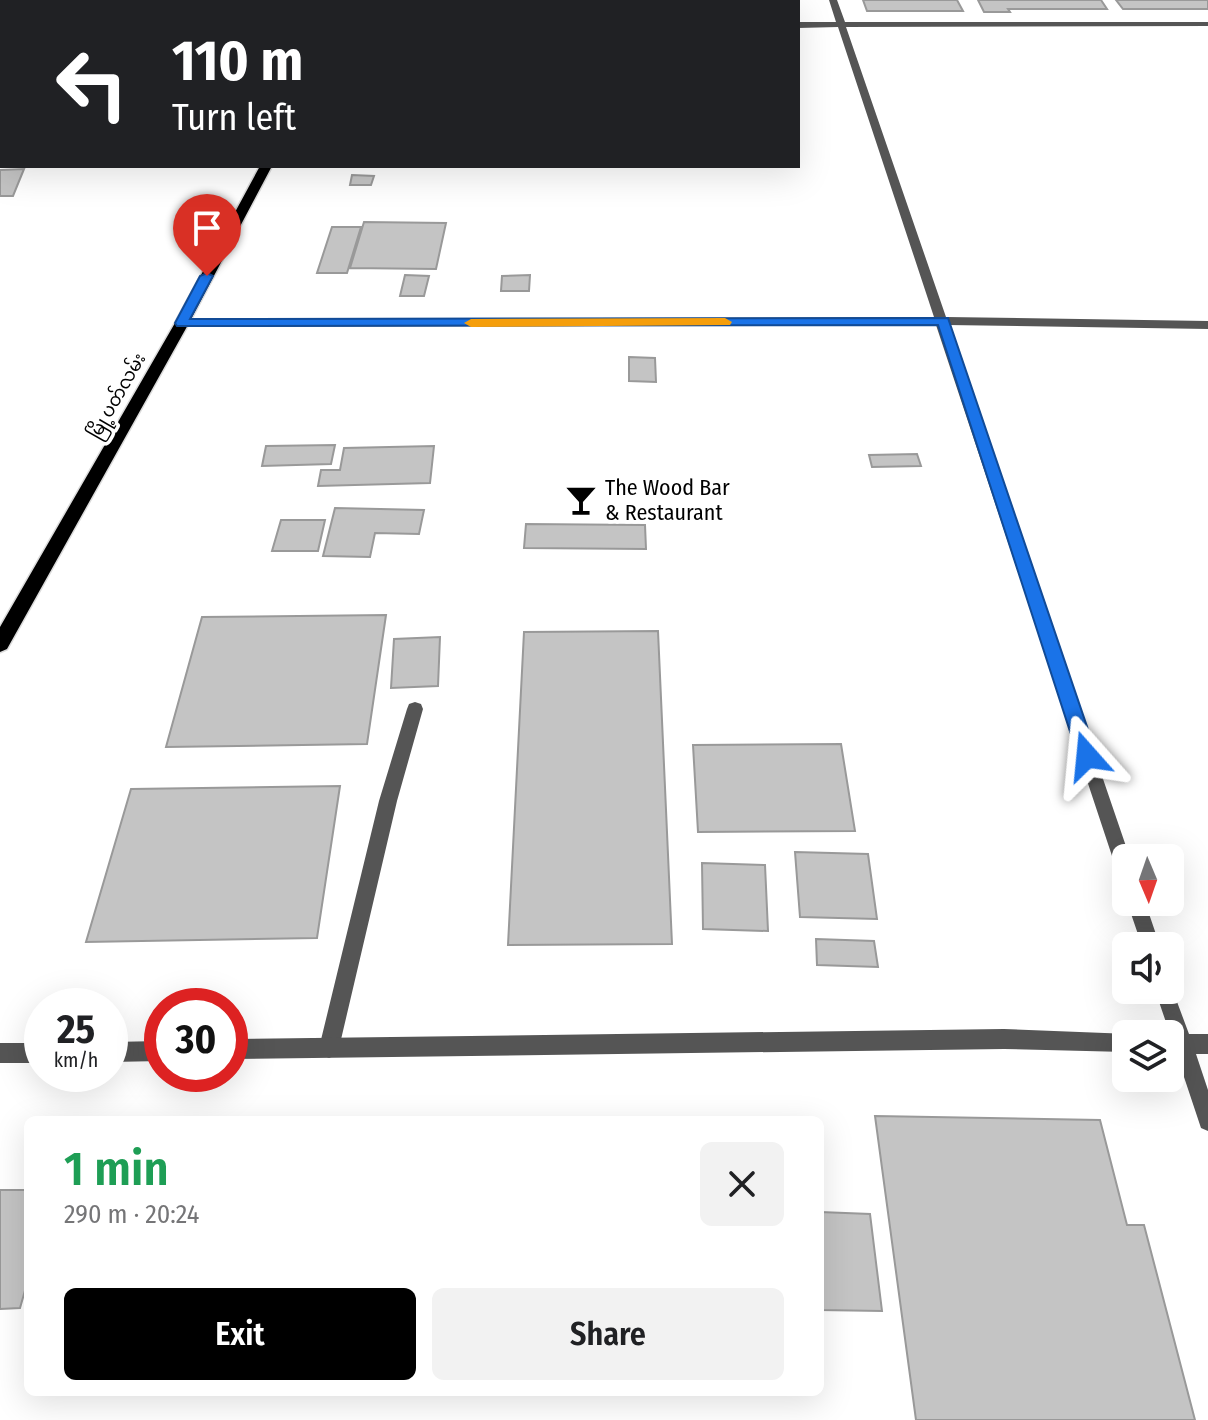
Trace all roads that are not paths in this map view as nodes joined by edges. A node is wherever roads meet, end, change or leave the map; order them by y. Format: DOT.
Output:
graph roads {
  1 [pos="833,0"];
  2 [pos="1208,24"];
  3 [pos="800,25"];
  4 [pos="842,25"];
  5 [pos="265,168"];
  6 [pos="943,321"];
  7 [pos="182,323"];
  8 [pos="1208,325"];
  9 [pos="0,644"];
  10 [pos="415,709"];
  11 [pos="1117,844"];
  12 [pos="1112,1042"];
  13 [pos="1184,1044"];
  14 [pos="1208,1044"];
  15 [pos="329,1048"];
  16 [pos="248,1049"];
  17 [pos="0,1053"];
  18 [pos="24,1053"];
  19 [pos="1184,1061"];
  20 [pos="1208,1121"];
  1 -- 4 [label="street"];
  2 -- 4 [label="street"];
  3 -- 4 [label="street"];
  4 -- 6 [label="street"];
  5 -- 7 [label="main road, မြို့ပတ်လမ်း"];
  6 -- 7 [label="street"];
  6 -- 8 [label="street"];
  6 -- 11 [label="street"];
  7 -- 9 [label="main road, မြို့ပတ်လမ်း"];
  10 -- 15 [label="street"];
  12 -- 15 [label="street"];
  13 -- 14 [label="street"];
  15 -- 16 [label="street"];
  17 -- 18 [label="street"];
  19 -- 20 [label="street"];
}
